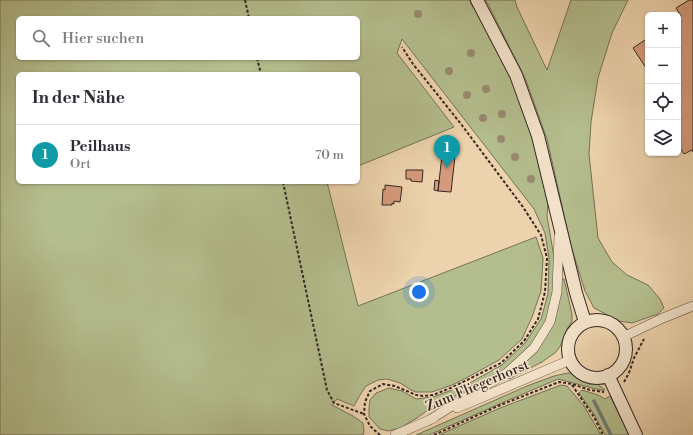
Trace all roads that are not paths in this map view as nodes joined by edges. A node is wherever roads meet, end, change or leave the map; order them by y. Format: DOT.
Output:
graph roads {
  1 [pos="477,0"];
  2 [pos="560,225"];
  3 [pos="693,306"];
  4 [pos="585,322"];
  5 [pos="623,337"];
  6 [pos="570,360"];
  7 [pos="608,375"];
  8 [pos="428,421"];
  9 [pos="395,435"];
  10 [pos="636,435"];
  1 -- 2 [label="main road"];
  2 -- 4 [label="main road"];
  2 -- 8 [label="street"];
  3 -- 5 [label="street"];
  4 -- 5 [label="main road"];
  4 -- 6 [label="main road"];
  5 -- 7 [label="main road"];
  6 -- 7 [label="main road"];
  6 -- 8 [label="street, Zum Fliegerhorst"];
  7 -- 10 [label="main road"];
  8 -- 9 [label="street, Zum Fliegerhorst"];
}
